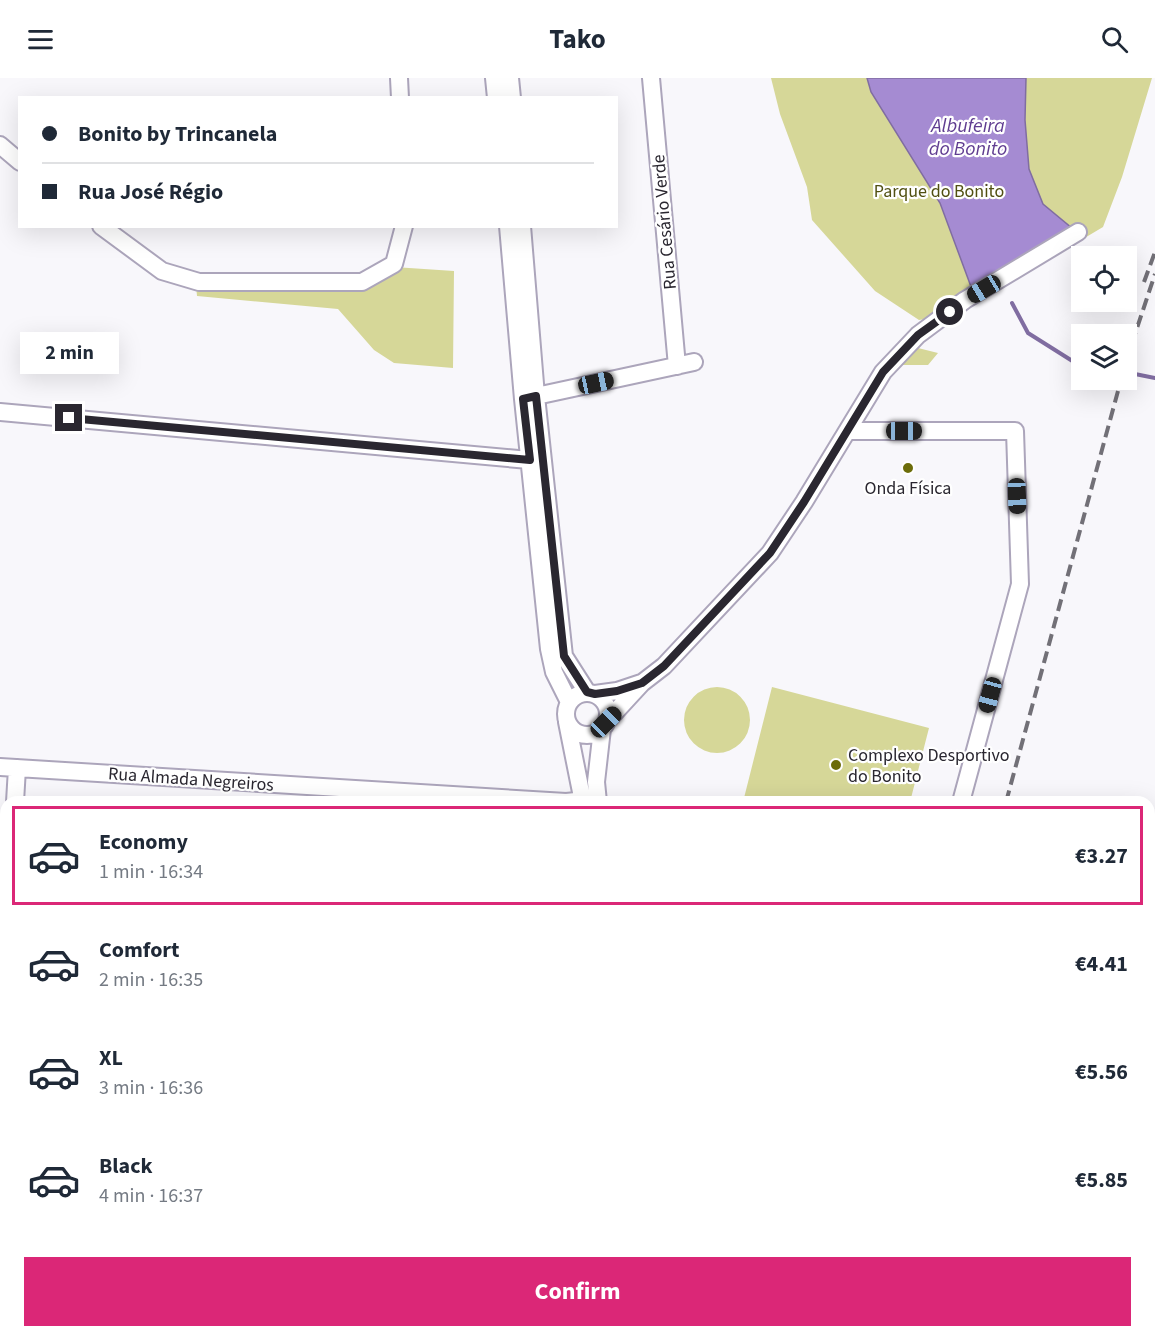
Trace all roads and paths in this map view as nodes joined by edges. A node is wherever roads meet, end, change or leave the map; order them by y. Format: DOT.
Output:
graph roads {
  1 [pos="399,78"];
  2 [pos="494,78"];
  3 [pos="510,78"];
  4 [pos="651,78"];
  5 [pos="400,96"];
  6 [pos="496,96"];
  7 [pos="512,96"];
  8 [pos="0,145"];
  9 [pos="18,160"];
  10 [pos="104,228"];
  11 [pos="403,228"];
  12 [pos="508,228"];
  13 [pos="522,228"];
  14 [pos="1078,232"];
  15 [pos="694,362"];
  16 [pos="677,366"];
  17 [pos="530,398"];
  18 [pos="0,412"];
  19 [pos="847,431"];
  20 [pos="530,460"];
  21 [pos="642,683"];
  22 [pos="591,693"];
  23 [pos="569,702"];
  24 [pos="567,721"];
  25 [pos="604,725"];
  26 [pos="0,767"];
  27 [pos="17,768"];
  28 [pos="15,796"];
  29 [pos="469,796"];
  30 [pos="589,796"];
  31 [pos="592,796"];
  32 [pos="963,796"];
  1 -- 5 [label="street"];
  2 -- 6 [label="street"];
  3 -- 7 [label="street"];
  4 -- 16 [label="street, Rua Cesário Verde"];
  8 -- 9 [label="street"];
  10 -- 11 [label="street"];
  12 -- 17 [label="street"];
  13 -- 17 [label="street"];
  14 -- 19 [label="street"];
  15 -- 16 [label="street"];
  16 -- 17 [label="street"];
  17 -- 20 [label="street"];
  17 -- 22 [label="street"];
  18 -- 20 [label="street"];
  19 -- 21 [label="street"];
  19 -- 32 [label="street"];
  20 -- 23 [label="street"];
  21 -- 22 [label="street"];
  21 -- 25 [label="street"];
  22 -- 23 [label="street"];
  22 -- 25 [label="street"];
  23 -- 24 [label="street"];
  24 -- 25 [label="street"];
  24 -- 30 [label="street"];
  25 -- 31 [label="street"];
  26 -- 27 [label="street, Rua Almada Negreiros"];
  27 -- 28 [label="street"];
  27 -- 29 [label="street, Rua Almada Negreiros"];
}
